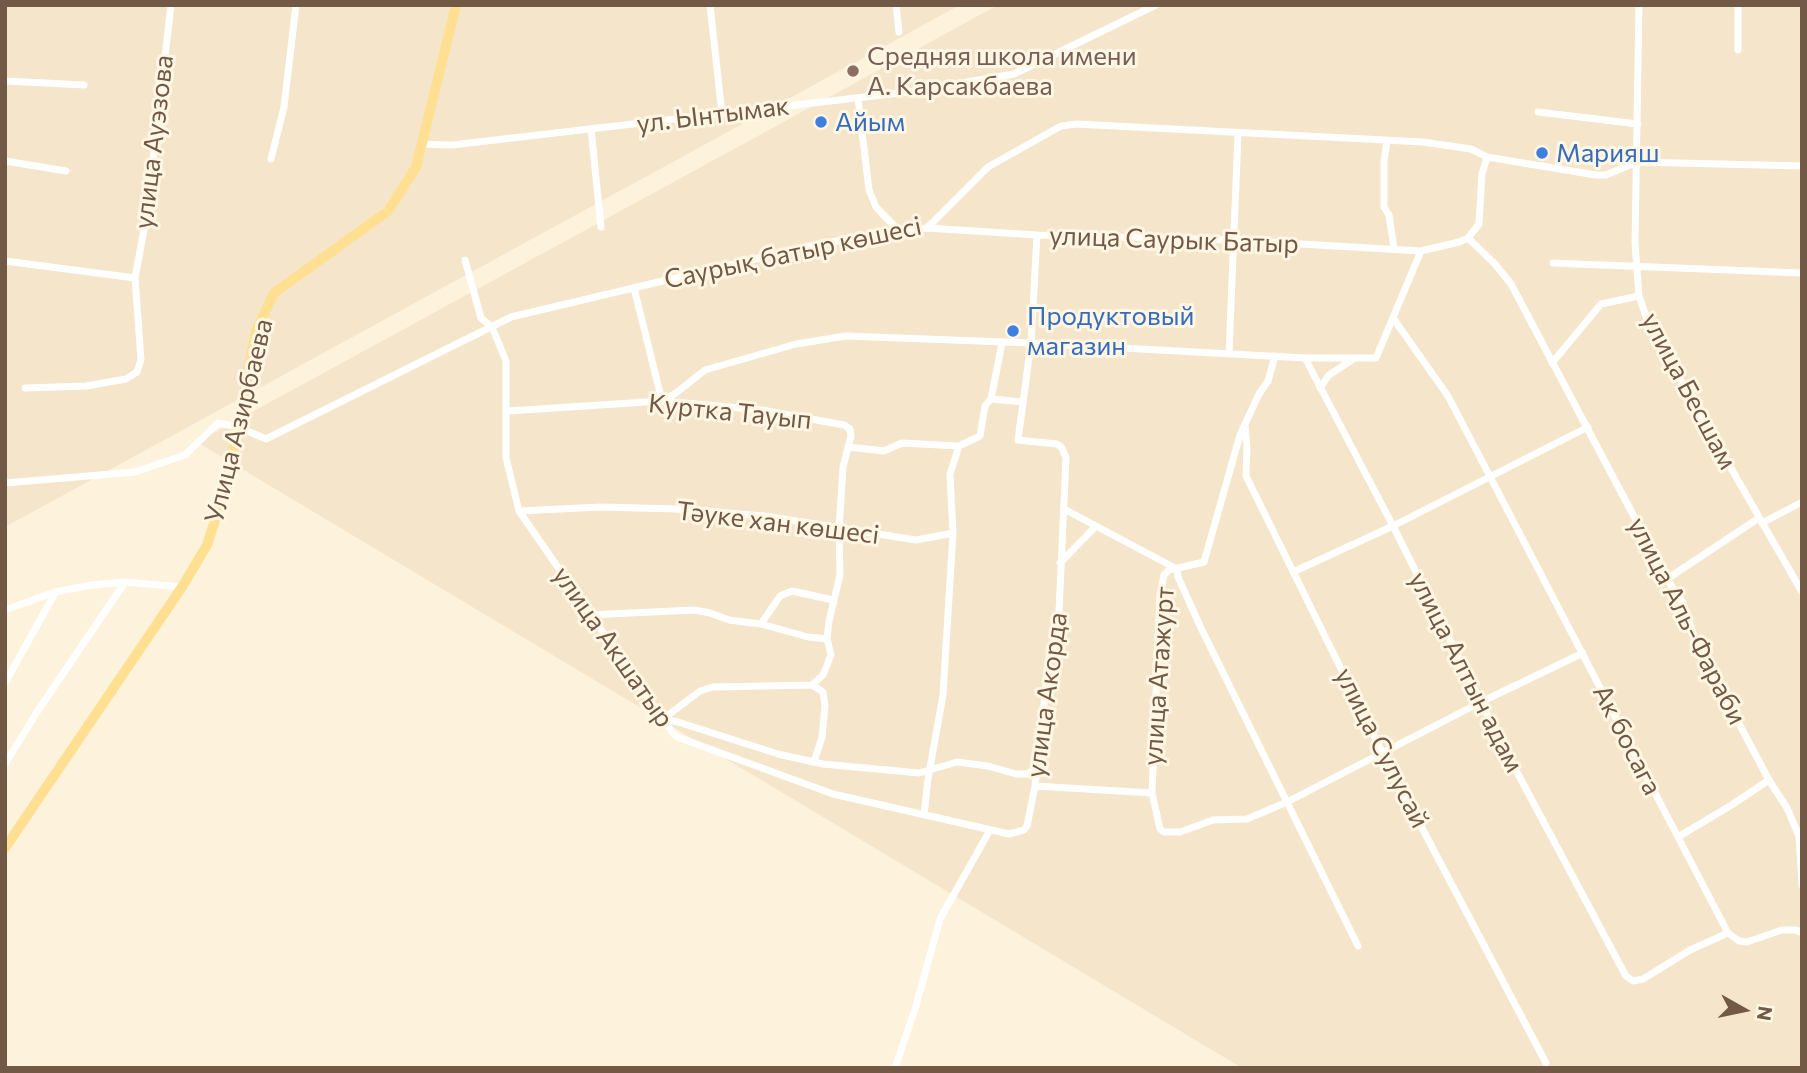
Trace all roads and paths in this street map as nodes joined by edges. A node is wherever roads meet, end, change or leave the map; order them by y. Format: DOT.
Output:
graph roads {
  1 [pos="170,5"];
  2 [pos="296,5"];
  3 [pos="456,5"];
  4 [pos="710,5"];
  5 [pos="896,5"];
  6 [pos="1156,5"];
  7 [pos="1639,5"];
  8 [pos="1738,5"];
  9 [pos="899,32"];
  10 [pos="1738,50"];
  11 [pos="5,81"];
  12 [pos="84,85"];
  13 [pos="858,97"];
  14 [pos="1538,112"];
  15 [pos="722,114"];
  16 [pos="1638,124"];
  17 [pos="591,129"];
  18 [pos="1238,134"];
  19 [pos="1387,141"];
  20 [pos="422,144"];
  21 [pos="1487,157"];
  22 [pos="271,159"];
  23 [pos="5,161"];
  24 [pos="1637,162"];
  25 [pos="1802,166"];
  26 [pos="66,171"];
  27 [pos="601,227"];
  28 [pos="927,228"];
  29 [pos="900,232"];
  30 [pos="1037,235"];
  31 [pos="1468,238"];
  32 [pos="1233,240"];
  33 [pos="1394,249"];
  34 [pos="1421,251"];
  35 [pos="465,260"];
  36 [pos="5,261"];
  37 [pos="1553,263"];
  38 [pos="1637,267"];
  39 [pos="1802,273"];
  40 [pos="135,278"];
  41 [pos="634,288"];
  42 [pos="1639,296"];
  43 [pos="1393,317"];
  44 [pos="492,327"];
  45 [pos="1002,343"];
  46 [pos="1031,343"];
  47 [pos="1229,354"];
  48 [pos="1275,356"];
  49 [pos="1305,358"];
  50 [pos="1356,358"];
  51 [pos="1552,363"];
  52 [pos="25,388"];
  53 [pos="1321,388"];
  54 [pos="991,399"];
  55 [pos="662,401"];
  56 [pos="1023,402"];
  57 [pos="508,411"];
  58 [pos="1245,425"];
  59 [pos="238,427"];
  60 [pos="1588,427"];
  61 [pos="959,446"];
  62 [pos="848,447"];
  63 [pos="1490,476"];
  64 [pos="5,483"];
  65 [pos="1802,502"];
  66 [pos="1064,509"];
  67 [pos="519,511"];
  68 [pos="1760,521"];
  69 [pos="1393,526"];
  70 [pos="1095,527"];
  71 [pos="839,529"];
  72 [pos="953,533"];
  73 [pos="1060,563"];
  74 [pos="1178,569"];
  75 [pos="1293,572"];
  76 [pos="1667,579"];
  77 [pos="125,583"];
  78 [pos="182,587"];
  79 [pos="55,592"];
  80 [pos="1802,592"];
  81 [pos="833,600"];
  82 [pos="5,610"];
  83 [pos="589,615"];
  84 [pos="761,624"];
  85 [pos="827,639"];
  86 [pos="1583,653"];
  87 [pos="5,683"];
  88 [pos="812,685"];
  89 [pos="1481,702"];
  90 [pos="663,719"];
  91 [pos="1383,754"];
  92 [pos="814,762"];
  93 [pos="5,764"];
  94 [pos="1037,768"];
  95 [pos="929,771"];
  96 [pos="1769,780"];
  97 [pos="1035,786"];
  98 [pos="1152,793"];
  99 [pos="1287,802"];
  100 [pos="925,815"];
  101 [pos="1027,826"];
  102 [pos="990,830"];
  103 [pos="1678,837"];
  104 [pos="5,848"];
  105 [pos="1802,885"];
  106 [pos="1728,933"];
  107 [pos="1802,933"];
  108 [pos="1358,946"];
  109 [pos="1546,1063"];
  110 [pos="895,1068"];
  1 -- 40 [label="street, улица Ауэзова"];
  2 -- 22 [label="street"];
  3 -- 20 [label="main road, Улица Азирбаева"];
  4 -- 15 [label="street"];
  5 -- 9 [label="street"];
  6 -- 13 [label="street, ул. Ынтымак"];
  7 -- 16 [label="street, улица Бесшам"];
  8 -- 10 [label="street"];
  11 -- 12 [label="street"];
  13 -- 15 [label="street, ул. Ынтымак"];
  13 -- 29 [label="street"];
  14 -- 16 [label="street"];
  15 -- 17 [label="street, ул. Ынтымак"];
  16 -- 24 [label="street, улица Бесшам"];
  17 -- 20 [label="street, ул. Ынтымак"];
  17 -- 27 [label="street"];
  18 -- 19 [label="street, Саурық батыр көшесі"];
  18 -- 28 [label="street, Саурық батыр көшесі"];
  18 -- 32 [label="street"];
  19 -- 21 [label="street, Саурық батыр көшесі"];
  19 -- 33 [label="street"];
  20 -- 59 [label="main road, Улица Азирбаева"];
  21 -- 24 [label="street, Саурық батыр көшесі"];
  21 -- 31 [label="street"];
  23 -- 26 [label="street"];
  24 -- 25 [label="street, Саурық батыр көшесі"];
  24 -- 38 [label="street, улица Бесшам"];
  28 -- 29 [label="street, Саурық батыр көшесі"];
  28 -- 30 [label="street, улица Саурык Батыр"];
  29 -- 41 [label="street, Саурық батыр көшесі"];
  30 -- 32 [label="street, улица Саурык Батыр"];
  30 -- 46 [label="street"];
  31 -- 34 [label="street, улица Саурык Батыр"];
  31 -- 51 [label="street, улица Аль-Фараби"];
  32 -- 33 [label="street, улица Саурык Батыр"];
  32 -- 47 [label="street"];
  33 -- 34 [label="street, улица Саурык Батыр"];
  34 -- 43 [label="street"];
  35 -- 44 [label="street, улица Акшатыр"];
  36 -- 40 [label="street"];
  37 -- 38 [label="street"];
  38 -- 39 [label="street"];
  38 -- 42 [label="street, улица Бесшам"];
  40 -- 52 [label="street, улица Ауэзова"];
  41 -- 44 [label="street, Саурық батыр көшесі"];
  41 -- 55 [label="street"];
  42 -- 51 [label="street"];
  42 -- 68 [label="street, улица Бесшам"];
  43 -- 50 [label="street"];
  43 -- 63 [label="street, Ак босага"];
  44 -- 57 [label="street, улица Акшатыр"];
  44 -- 59 [label="street, Саурық батыр көшесі"];
  45 -- 46 [label="street"];
  45 -- 54 [label="street"];
  45 -- 55 [label="street"];
  46 -- 47 [label="street"];
  46 -- 56 [label="street"];
  47 -- 48 [label="street"];
  48 -- 49 [label="street"];
  48 -- 58 [label="street, улица Атажурт"];
  49 -- 50 [label="street"];
  49 -- 53 [label="street, улица Алтын адам"];
  50 -- 53 [label="street"];
  51 -- 60 [label="street, улица Аль-Фараби"];
  53 -- 69 [label="street, улица Алтын адам"];
  54 -- 56 [label="street"];
  54 -- 61 [label="street"];
  55 -- 57 [label="street, Куртка Тауып"];
  55 -- 62 [label="street, Куртка Тауып"];
  56 -- 66 [label="street, улица Акорда"];
  57 -- 67 [label="street, улица Акшатыр"];
  58 -- 74 [label="street, улица Атажурт"];
  58 -- 75 [label="street, улица Сулусай"];
  59 -- 64 [label="street, Саурық батыр көшесі"];
  59 -- 78 [label="main road, Улица Азирбаева"];
  60 -- 63 [label="street"];
  60 -- 76 [label="street, улица Аль-Фараби"];
  61 -- 62 [label="street"];
  61 -- 72 [label="street"];
  62 -- 71 [label="street, Куртка Тауып"];
  63 -- 69 [label="street"];
  63 -- 86 [label="street, Ак босага"];
  65 -- 68 [label="street"];
  66 -- 70 [label="street"];
  66 -- 73 [label="street, улица Акорда"];
  67 -- 71 [label="street, Тәуке хан көшесі"];
  67 -- 83 [label="street, улица Акшатыр"];
  68 -- 76 [label="street"];
  68 -- 80 [label="street, улица Бесшам"];
  69 -- 75 [label="street"];
  69 -- 89 [label="street, улица Алтын адам"];
  70 -- 73 [label="street"];
  70 -- 74 [label="street"];
  71 -- 72 [label="street, Тәуке хан көшесі"];
  71 -- 81 [label="street, Куртка Тауып"];
  72 -- 95 [label="street"];
  73 -- 94 [label="street, улица Акорда"];
  74 -- 98 [label="street, улица Атажурт"];
  74 -- 99 [label="street"];
  75 -- 91 [label="street, улица Сулусай"];
  76 -- 96 [label="street, улица Аль-Фараби"];
  77 -- 78 [label="street"];
  77 -- 79 [label="street"];
  77 -- 93 [label="street"];
  78 -- 104 [label="main road, Улица Азирбаева"];
  79 -- 82 [label="street"];
  79 -- 87 [label="street"];
  81 -- 84 [label="street"];
  81 -- 85 [label="street, Куртка Тауып"];
  83 -- 84 [label="street"];
  83 -- 90 [label="street, улица Акшатыр"];
  84 -- 85 [label="street"];
  85 -- 88 [label="street, Куртка Тауып"];
  86 -- 89 [label="street"];
  86 -- 103 [label="street, Ак босага"];
  88 -- 90 [label="street"];
  88 -- 92 [label="street"];
  89 -- 91 [label="street"];
  89 -- 106 [label="street, улица Алтын адам"];
  90 -- 92 [label="street"];
  90 -- 100 [label="street, улица Акшатыр"];
  91 -- 99 [label="street"];
  91 -- 109 [label="street, улица Сулусай"];
  92 -- 95 [label="street"];
  94 -- 95 [label="street"];
  94 -- 97 [label="street, улица Акорда"];
  95 -- 100 [label="street"];
  96 -- 103 [label="street"];
  96 -- 105 [label="street, улица Аль-Фараби"];
  97 -- 98 [label="street"];
  97 -- 101 [label="street, улица Акорда"];
  98 -- 99 [label="street, улица Атажурт"];
  99 -- 108 [label="street"];
  100 -- 102 [label="street, улица Акшатыр"];
  101 -- 102 [label="street, улица Акшатыр"];
  102 -- 110 [label="street"];
  103 -- 106 [label="street, Ак босага"];
  106 -- 107 [label="street"];
}
